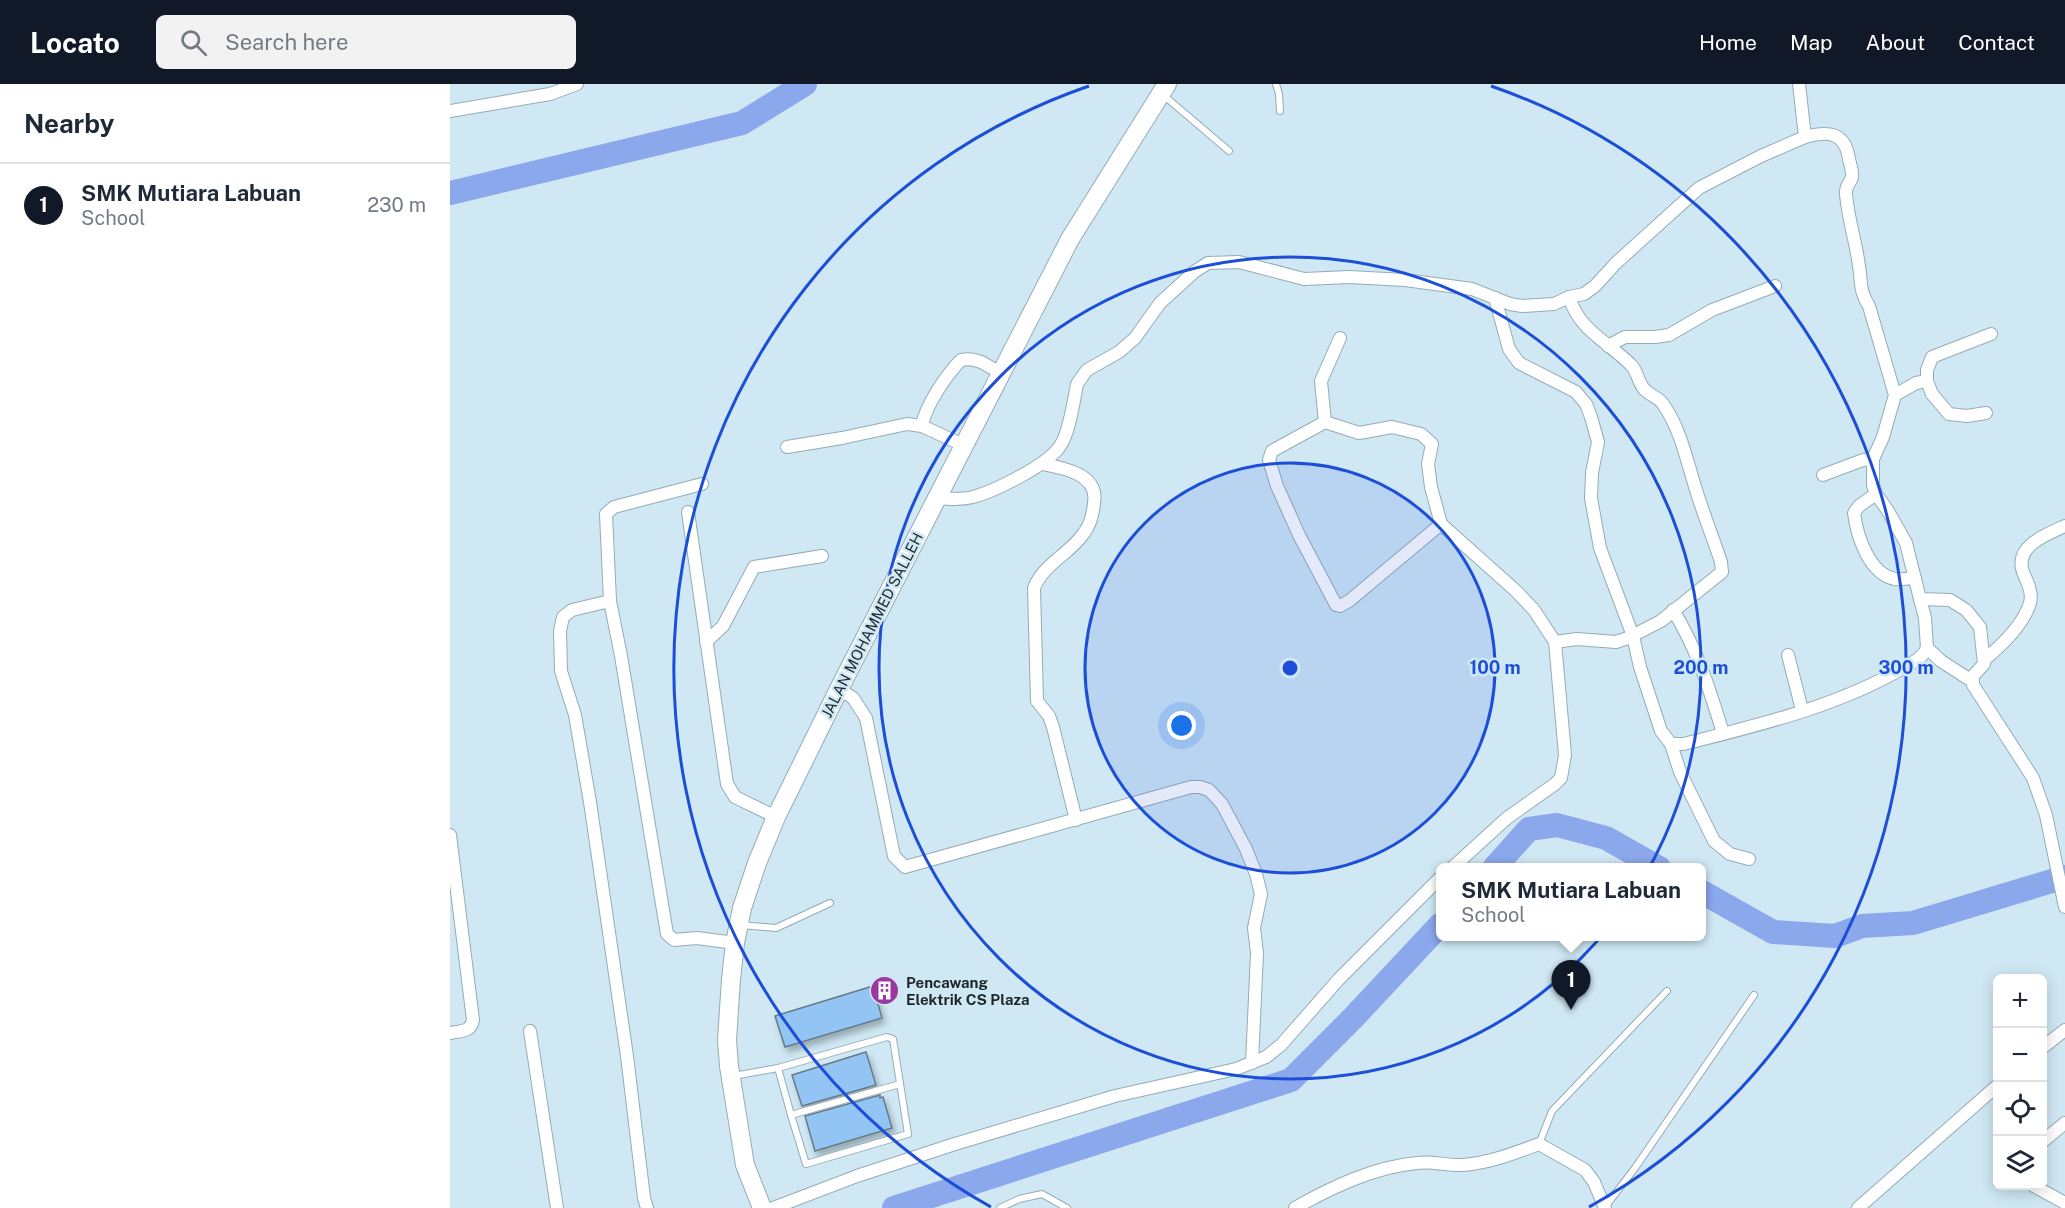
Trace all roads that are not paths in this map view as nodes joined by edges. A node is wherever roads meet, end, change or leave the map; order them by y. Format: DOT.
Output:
graph roads {
  1 [pos="577,84"];
  2 [pos="1276,84"];
  3 [pos="1798,84"];
  4 [pos="1164,89"];
  5 [pos="450,111"];
  6 [pos="1280,111"];
  7 [pos="1804,137"];
  8 [pos="1229,151"];
  9 [pos="1775,286"];
  10 [pos="1569,297"];
  11 [pos="1494,298"];
  12 [pos="1991,334"];
  13 [pos="1340,338"];
  14 [pos="1608,346"];
  15 [pos="1002,374"];
  16 [pos="1927,381"];
  17 [pos="1895,395"];
  18 [pos="1986,413"];
  19 [pos="1325,422"];
  20 [pos="922,426"];
  21 [pos="963,445"];
  22 [pos="787,447"];
  23 [pos="1873,459"];
  24 [pos="1042,464"];
  25 [pos="1823,475"];
  26 [pos="702,484"];
  27 [pos="1876,494"];
  28 [pos="936,498"];
  29 [pos="688,512"];
  30 [pos="1441,525"];
  31 [pos="2065,526"];
  32 [pos="822,556"];
  33 [pos="1915,578"];
  34 [pos="1920,599"];
  35 [pos="610,601"];
  36 [pos="1673,610"];
  37 [pos="1633,636"];
  38 [pos="706,642"];
  39 [pos="1555,642"];
  40 [pos="1927,648"];
  41 [pos="1788,655"];
  42 [pos="1983,660"];
  43 [pos="1972,681"];
  44 [pos="838,689"];
  45 [pos="1802,710"];
  46 [pos="1723,733"];
  47 [pos="1671,744"];
  48 [pos="776,817"];
  49 [pos="1076,819"];
  50 [pos="450,835"];
  51 [pos="1749,859"];
  52 [pos="1456,863"];
  53 [pos="1436,882"];
  54 [pos="830,903"];
  55 [pos="2065,904"];
  56 [pos="740,925"];
  57 [pos="735,943"];
  58 [pos="1667,991"];
  59 [pos="1754,995"];
  60 [pos="2065,1030"];
  61 [pos="530,1031"];
  62 [pos="450,1033"];
  63 [pos="2047,1045"];
  64 [pos="1252,1063"];
  65 [pos="778,1068"];
  66 [pos="731,1076"];
  67 [pos="900,1084"];
  68 [pos="1993,1089"];
  69 [pos="791,1115"];
  70 [pos="2065,1123"];
  71 [pos="2047,1139"];
  72 [pos="1539,1144"];
  73 [pos="2043,1190"];
  74 [pos="2065,1203"];
  75 [pos="557,1208"];
  76 [pos="647,1208"];
  77 [pos="762,1208"];
  78 [pos="774,1208"];
  79 [pos="1000,1208"];
  80 [pos="1067,1208"];
  81 [pos="1295,1208"];
  82 [pos="1605,1208"];
  83 [pos="1858,1208"];
  1 -- 5 [label="street"];
  2 -- 6 [label="lane"];
  3 -- 7 [label="street"];
  4 -- 8 [label="lane"];
  4 -- 15 [label="main road, JALAN MOHAMMED SALLEH"];
  7 -- 10 [label="street"];
  7 -- 17 [label="street"];
  9 -- 14 [label="street"];
  10 -- 11 [label="street"];
  10 -- 14 [label="street"];
  11 -- 24 [label="street"];
  11 -- 37 [label="street"];
  12 -- 16 [label="street"];
  13 -- 19 [label="street"];
  14 -- 36 [label="street"];
  15 -- 20 [label="street"];
  15 -- 21 [label="main road, JALAN MOHAMMED SALLEH"];
  16 -- 17 [label="street"];
  16 -- 18 [label="street"];
  17 -- 23 [label="street"];
  19 -- 30 [label="street"];
  19 -- 30 [label="street"];
  20 -- 21 [label="street"];
  20 -- 22 [label="street"];
  21 -- 28 [label="main road, JALAN MOHAMMED SALLEH"];
  23 -- 25 [label="street"];
  23 -- 27 [label="street"];
  24 -- 28 [label="street"];
  24 -- 49 [label="street"];
  26 -- 35 [label="street"];
  27 -- 33 [label="street"];
  27 -- 33 [label="street"];
  28 -- 44 [label="main road, JALAN MOHAMMED SALLEH"];
  29 -- 38 [label="street"];
  30 -- 39 [label="street"];
  31 -- 42 [label="street"];
  32 -- 38 [label="street"];
  33 -- 34 [label="street"];
  34 -- 40 [label="street"];
  34 -- 42 [label="street"];
  35 -- 57 [label="street"];
  35 -- 76 [label="street"];
  36 -- 37 [label="street"];
  36 -- 46 [label="street"];
  37 -- 39 [label="street"];
  37 -- 47 [label="street"];
  38 -- 48 [label="street"];
  39 -- 52 [label="street"];
  40 -- 43 [label="street"];
  40 -- 45 [label="street"];
  41 -- 45 [label="street"];
  42 -- 43 [label="street"];
  43 -- 55 [label="street"];
  44 -- 48 [label="main road, JALAN MOHAMMED SALLEH"];
  44 -- 49 [label="street"];
  45 -- 46 [label="street"];
  46 -- 47 [label="street"];
  47 -- 51 [label="street"];
  48 -- 56 [label="main road, JALAN MOHAMMED SALLEH"];
  49 -- 64 [label="street"];
  50 -- 62 [label="street"];
  53 -- 64 [label="street"];
  54 -- 56 [label="lane"];
  56 -- 57 [label="main road, JALAN MOHAMMED SALLEH"];
  57 -- 66 [label="main road, JALAN MOHAMMED SALLEH"];
  58 -- 72 [label="lane"];
  59 -- 82 [label="lane"];
  60 -- 63 [label="street"];
  61 -- 75 [label="street"];
  64 -- 78 [label="street"];
  65 -- 66 [label="lane"];
  65 -- 67 [label="lane"];
  65 -- 69 [label="lane"];
  66 -- 77 [label="main road, JALAN MOHAMMED SALLEH"];
  67 -- 69 [label="lane"];
  67 -- 69 [label="lane"];
  68 -- 83 [label="street"];
  70 -- 71 [label="street"];
  72 -- 81 [label="street"];
  72 -- 82 [label="street"];
  73 -- 74 [label="street"];
  79 -- 80 [label="lane"];
}
